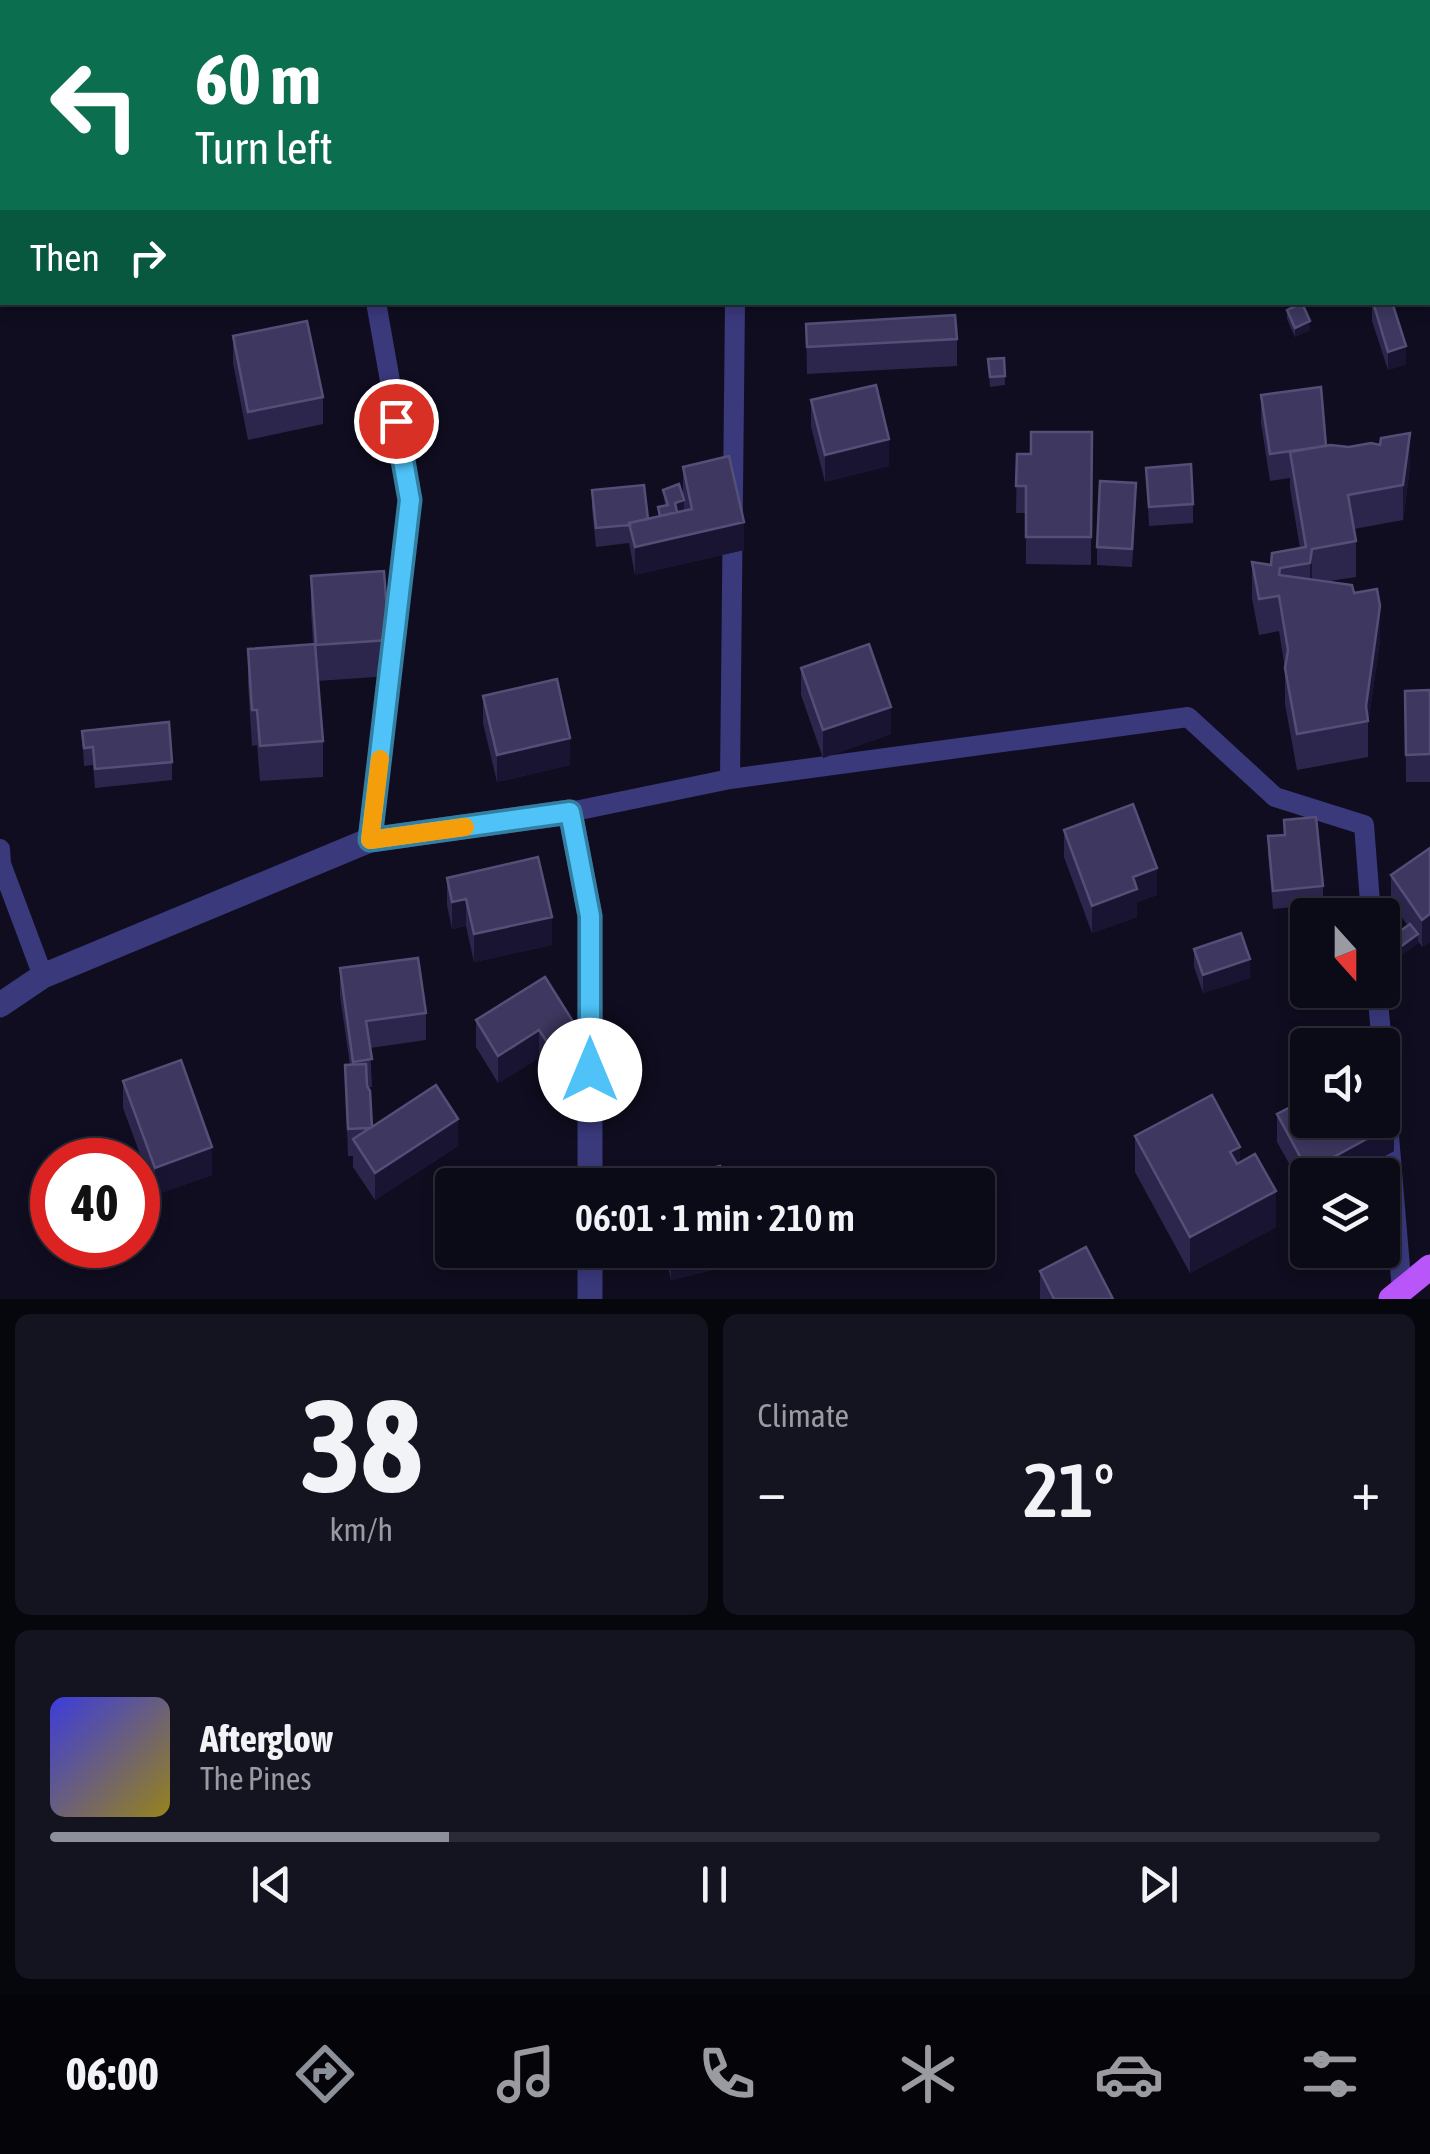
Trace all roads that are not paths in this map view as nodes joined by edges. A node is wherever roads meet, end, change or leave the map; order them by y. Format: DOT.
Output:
graph roads {
  1 [pos="377,305"];
  2 [pos="736,305"];
  3 [pos="730,779"];
  4 [pos="570,812"];
  5 [pos="370,840"];
  6 [pos="0,849"];
  7 [pos="1370,898"];
  8 [pos="44,976"];
  9 [pos="0,1005"];
  10 [pos="1387,1138"];
  11 [pos="590,1168"];
  12 [pos="590,1268"];
  13 [pos="1430,1268"];
  14 [pos="1396,1295"];
  15 [pos="590,1299"];
  1 -- 5 [label="street"];
  2 -- 3 [label="street"];
  3 -- 4 [label="street"];
  3 -- 7 [label="street"];
  4 -- 5 [label="street"];
  4 -- 11 [label="street"];
  5 -- 8 [label="street"];
  6 -- 8 [label="street"];
  8 -- 9 [label="street"];
  10 -- 14 [label="street"];
  12 -- 15 [label="street"];
  13 -- 14 [label="main road"];
}
